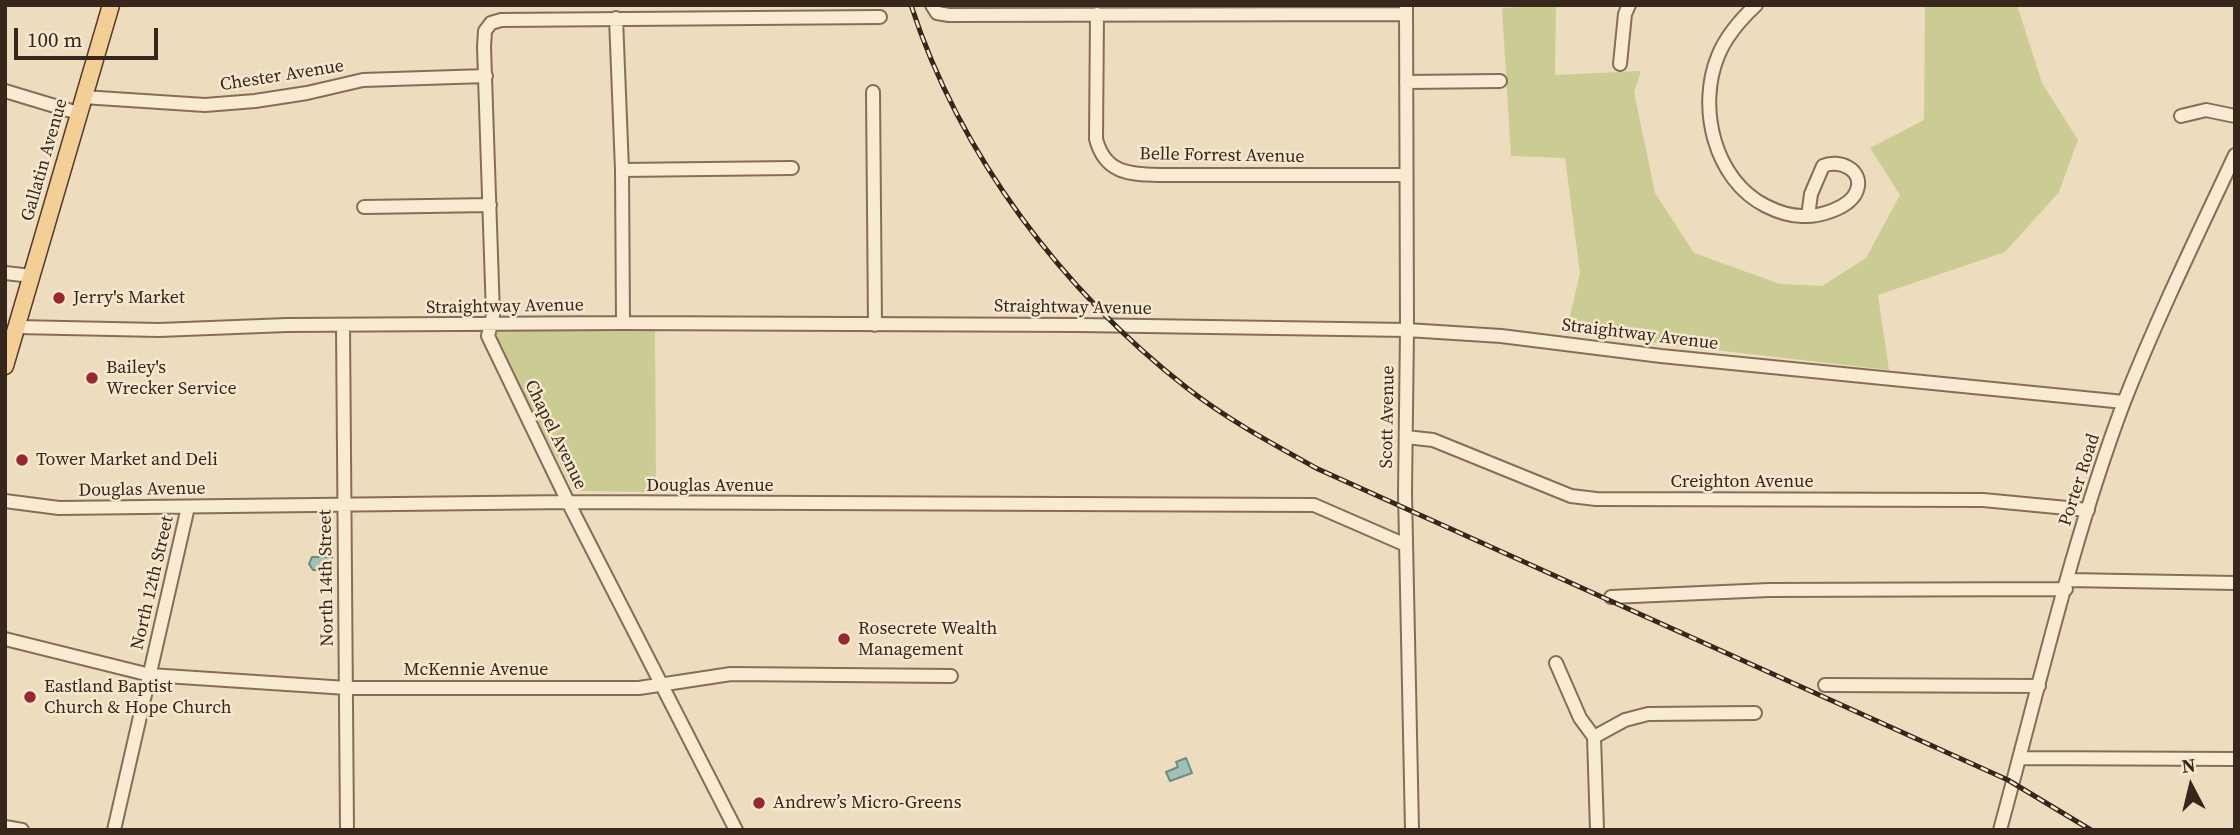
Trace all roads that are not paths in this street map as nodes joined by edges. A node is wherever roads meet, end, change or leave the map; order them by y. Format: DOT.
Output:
graph roads {
  1 [pos="111,5"];
  2 [pos="932,5"];
  3 [pos="1629,5"];
  4 [pos="1756,5"];
  5 [pos="1406,10"];
  6 [pos="829,11"];
  7 [pos="1097,14"];
  8 [pos="880,17"];
  9 [pos="616,18"];
  10 [pos="1620,64"];
  11 [pos="486,76"];
  12 [pos="1500,81"];
  13 [pos="1406,82"];
  14 [pos="5,91"];
  15 [pos="873,92"];
  16 [pos="83,97"];
  17 [pos="78,113"];
  18 [pos="2181,116"];
  19 [pos="2235,116"];
  20 [pos="2235,155"];
  21 [pos="792,168"];
  22 [pos="622,170"];
  23 [pos="1406,175"];
  24 [pos="490,205"];
  25 [pos="364,207"];
  26 [pos="1808,216"];
  27 [pos="5,273"];
  28 [pos="32,276"];
  29 [pos="623,323"];
  30 [pos="343,325"];
  31 [pos="490,325"];
  32 [pos="875,325"];
  33 [pos="17,327"];
  34 [pos="1407,330"];
  35 [pos="5,366"];
  36 [pos="2124,402"];
  37 [pos="1406,437"];
  38 [pos="5,501"];
  39 [pos="568,502"];
  40 [pos="343,505"];
  41 [pos="188,507"];
  42 [pos="2088,510"];
  43 [pos="1406,545"];
  44 [pos="2235,583"];
  45 [pos="2067,584"];
  46 [pos="1611,597"];
  47 [pos="5,639"];
  48 [pos="1556,663"];
  49 [pos="150,675"];
  50 [pos="951,676"];
  51 [pos="663,685"];
  52 [pos="1825,685"];
  53 [pos="2039,685"];
  54 [pos="347,688"];
  55 [pos="1755,713"];
  56 [pos="1594,737"];
  57 [pos="2019,758"];
  58 [pos="2235,759"];
  59 [pos="5,827"];
  60 [pos="22,830"];
  61 [pos="114,830"];
  62 [pos="347,830"];
  63 [pos="736,830"];
  64 [pos="1412,830"];
  65 [pos="1597,830"];
  66 [pos="2000,830"];
  1 -- 16 [label="main road, Gallatin Avenue"];
  2 -- 7 [label="street"];
  3 -- 10 [label="street"];
  4 -- 26 [label="street"];
  5 -- 7 [label="street"];
  5 -- 13 [label="street, Scott Avenue"];
  6 -- 8 [label="street"];
  6 -- 9 [label="street"];
  7 -- 23 [label="street, Belle Forrest Avenue"];
  9 -- 11 [label="street, Chapel Avenue"];
  9 -- 22 [label="street"];
  11 -- 16 [label="street, Chester Avenue"];
  11 -- 24 [label="street, Chapel Avenue"];
  12 -- 13 [label="street"];
  13 -- 23 [label="street, Scott Avenue"];
  14 -- 17 [label="street"];
  15 -- 32 [label="street"];
  16 -- 17 [label="main road, Gallatin Avenue"];
  17 -- 28 [label="main road, Gallatin Avenue"];
  18 -- 19 [label="street"];
  20 -- 36 [label="street, Porter Road"];
  21 -- 22 [label="street"];
  22 -- 29 [label="street"];
  23 -- 34 [label="street, Scott Avenue"];
  24 -- 25 [label="street"];
  24 -- 31 [label="street, Chapel Avenue"];
  26 -- 26 [label="street"];
  27 -- 28 [label="street"];
  28 -- 33 [label="main road, Gallatin Avenue"];
  29 -- 31 [label="street, Straightway Avenue"];
  29 -- 32 [label="street, Straightway Avenue"];
  30 -- 31 [label="street, Straightway Avenue"];
  30 -- 33 [label="street, Straightway Avenue"];
  30 -- 40 [label="street, North 14th Street"];
  31 -- 39 [label="street, Chapel Avenue"];
  32 -- 34 [label="street, Straightway Avenue"];
  33 -- 35 [label="main road, Gallatin Avenue"];
  34 -- 36 [label="street, Straightway Avenue"];
  34 -- 37 [label="street, Scott Avenue"];
  36 -- 42 [label="street, Porter Road"];
  37 -- 42 [label="street, Creighton Avenue"];
  37 -- 43 [label="street, Scott Avenue"];
  38 -- 41 [label="street, Douglas Avenue"];
  39 -- 40 [label="street, Douglas Avenue"];
  39 -- 43 [label="street, Douglas Avenue"];
  39 -- 51 [label="street, Chapel Avenue"];
  40 -- 41 [label="street, Douglas Avenue"];
  40 -- 54 [label="street, North 14th Street"];
  41 -- 49 [label="street, North 12th Street"];
  42 -- 45 [label="street, Porter Road"];
  43 -- 64 [label="street, Scott Avenue"];
  44 -- 45 [label="street"];
  45 -- 46 [label="street"];
  45 -- 53 [label="street, Porter Road"];
  47 -- 49 [label="street, McKennie Avenue"];
  48 -- 56 [label="street"];
  49 -- 54 [label="street, McKennie Avenue"];
  49 -- 61 [label="street, North 12th Street"];
  50 -- 51 [label="street, McKennie Avenue"];
  51 -- 54 [label="street, McKennie Avenue"];
  51 -- 63 [label="street, Chapel Avenue"];
  52 -- 53 [label="street"];
  53 -- 57 [label="street, Porter Road"];
  54 -- 62 [label="street, North 14th Street"];
  55 -- 56 [label="street"];
  56 -- 65 [label="street"];
  57 -- 58 [label="street"];
  57 -- 66 [label="street, Porter Road"];
  59 -- 60 [label="street"];
}
